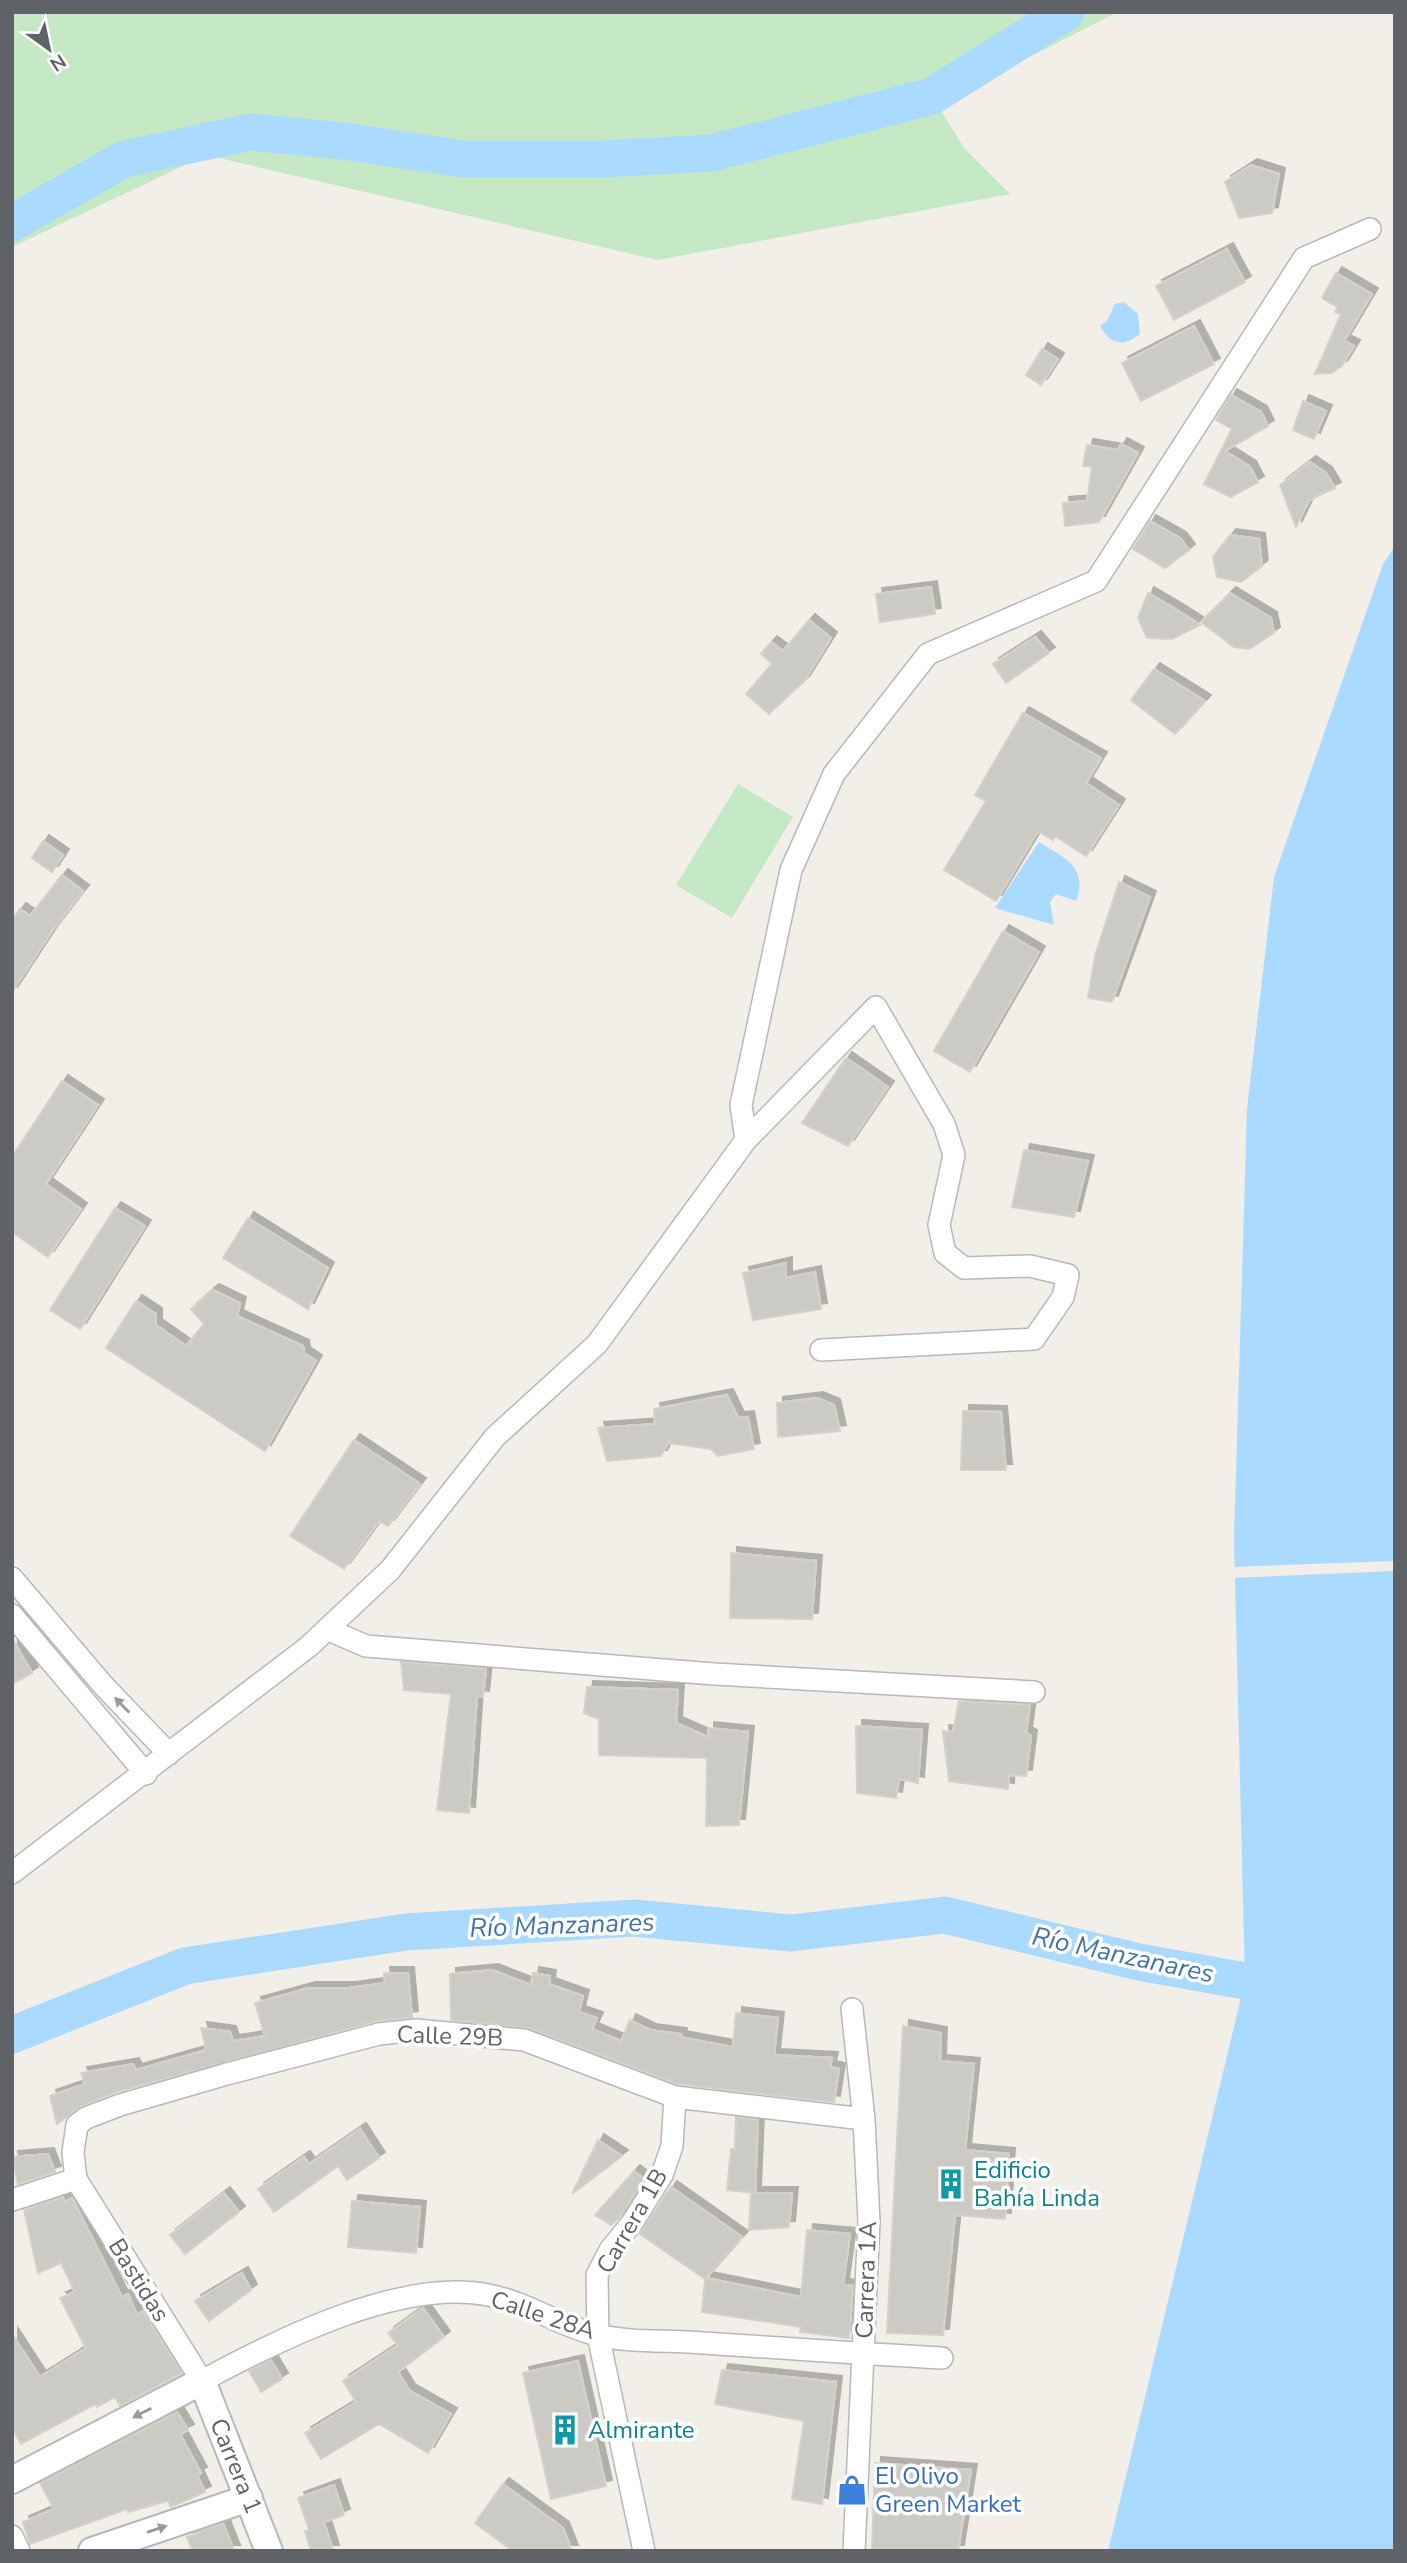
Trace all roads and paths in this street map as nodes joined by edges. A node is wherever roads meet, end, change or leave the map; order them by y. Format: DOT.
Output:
graph roads {
  1 [pos="1370,229"];
  2 [pos="746,1140"];
  3 [pos="821,1350"];
  4 [pos="12,1578"];
  5 [pos="12,1615"];
  6 [pos="329,1630"];
  7 [pos="1034,1692"];
  8 [pos="169,1754"];
  9 [pos="146,1774"];
  10 [pos="12,1873"];
  11 [pos="852,2009"];
  12 [pos="675,2097"];
  13 [pos="864,2119"];
  14 [pos="76,2179"];
  15 [pos="12,2200"];
  16 [pos="598,2335"];
  17 [pos="864,2354"];
  18 [pos="942,2358"];
  19 [pos="202,2381"];
  20 [pos="12,2480"];
  21 [pos="249,2498"];
  22 [pos="12,2536"];
  23 [pos="19,2551"];
  24 [pos="92,2551"];
  25 [pos="269,2551"];
  26 [pos="644,2551"];
  27 [pos="854,2551"];
  1 -- 2 [label="street"];
  2 -- 3 [label="street"];
  2 -- 6 [label="street"];
  8 -- 4 [label="street, one-way"];
  5 -- 9 [label="street"];
  6 -- 7 [label="street"];
  6 -- 8 [label="street"];
  8 -- 9 [label="street"];
  9 -- 10 [label="street"];
  11 -- 13 [label="street, Carrera 1A"];
  12 -- 13 [label="street, Calle 29B"];
  12 -- 14 [label="street, Calle 29B"];
  12 -- 16 [label="street, Carrera 1B"];
  13 -- 17 [label="street, Carrera 1A"];
  14 -- 15 [label="street"];
  14 -- 19 [label="street, Bastidas"];
  16 -- 17 [label="street, Calle 28A"];
  16 -- 19 [label="street, Calle 28A"];
  16 -- 26 [label="street, Carrera 1B"];
  17 -- 18 [label="street, Calle 28A"];
  17 -- 27 [label="street, Carrera 1A"];
  19 -- 20 [label="street, one-way"];
  19 -- 21 [label="street, Carrera 1"];
  24 -- 21 [label="street, one-way"];
  21 -- 25 [label="street, Carrera 1"];
  22 -- 23 [label="street"];
}
